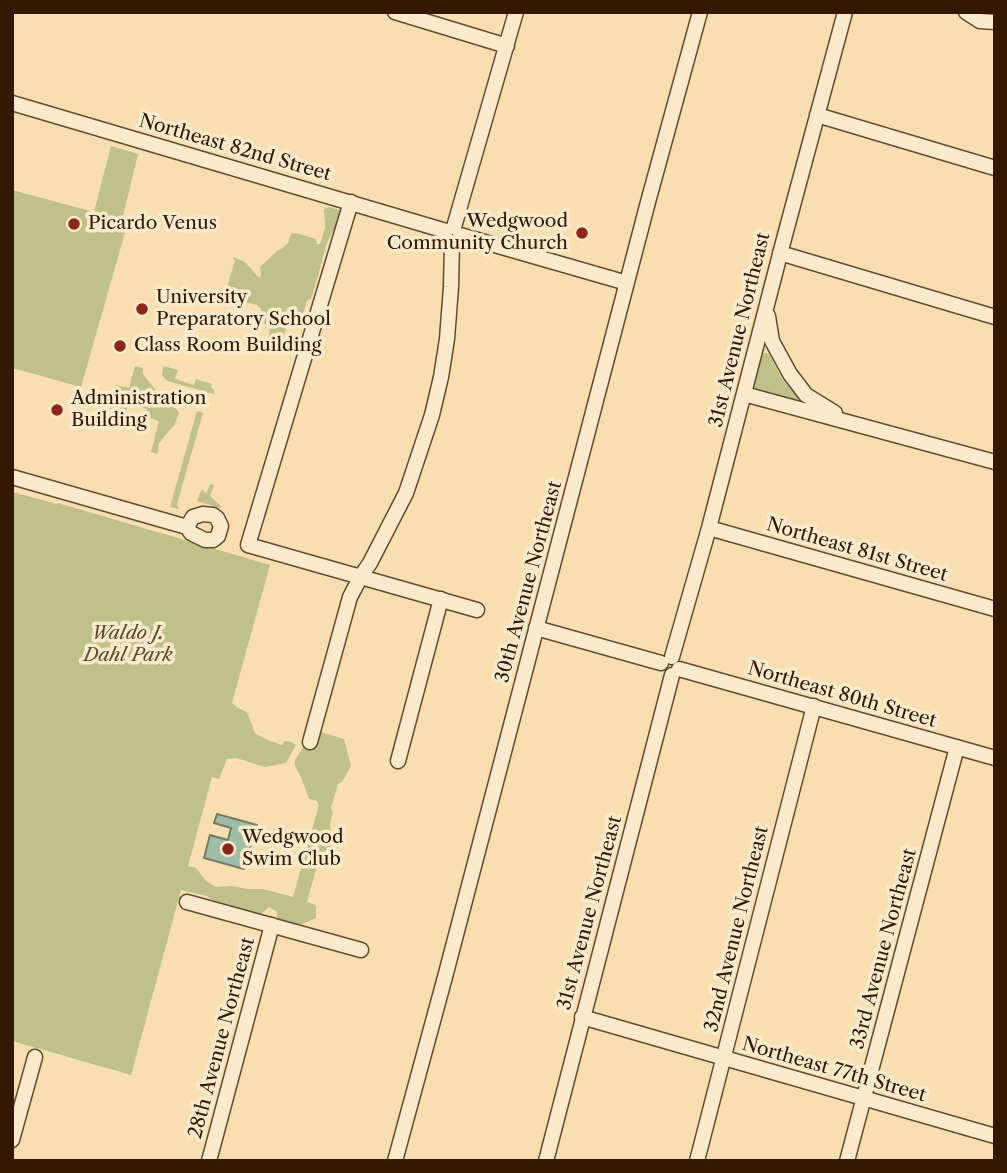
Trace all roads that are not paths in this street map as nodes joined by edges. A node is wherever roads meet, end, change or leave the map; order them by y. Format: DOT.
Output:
graph roads {
  1 [pos="395,12"];
  2 [pos="516,12"];
  3 [pos="700,12"];
  4 [pos="845,12"];
  5 [pos="966,12"];
  6 [pos="995,22"];
  7 [pos="507,46"];
  8 [pos="12,103"];
  9 [pos="817,115"];
  10 [pos="995,168"];
  11 [pos="351,202"];
  12 [pos="453,234"];
  13 [pos="780,253"];
  14 [pos="627,283"];
  15 [pos="767,304"];
  16 [pos="995,317"];
  17 [pos="744,394"];
  18 [pos="858,425"];
  19 [pos="995,462"];
  20 [pos="12,477"];
  21 [pos="187,527"];
  22 [pos="709,528"];
  23 [pos="361,576"];
  24 [pos="441,600"];
  25 [pos="477,610"];
  26 [pos="995,610"];
  27 [pos="537,628"];
  28 [pos="671,666"];
  29 [pos="814,706"];
  30 [pos="310,742"];
  31 [pos="957,747"];
  32 [pos="995,758"];
  33 [pos="398,761"];
  34 [pos="187,902"];
  35 [pos="272,925"];
  36 [pos="361,950"];
  37 [pos="582,1017"];
  38 [pos="35,1058"];
  39 [pos="724,1058"];
  40 [pos="864,1098"];
  41 [pos="995,1136"];
  42 [pos="12,1140"];
  43 [pos="209,1161"];
  44 [pos="396,1161"];
  45 [pos="546,1161"];
  46 [pos="697,1161"];
  47 [pos="847,1161"];
  1 -- 7 [label="street"];
  2 -- 7 [label="street"];
  3 -- 14 [label="street, 30th Avenue Northeast"];
  4 -- 9 [label="street, 31st Avenue Northeast"];
  5 -- 6 [label="street"];
  7 -- 12 [label="street"];
  8 -- 11 [label="street, Northeast 82nd Street"];
  9 -- 10 [label="street"];
  9 -- 13 [label="street, 31st Avenue Northeast"];
  11 -- 12 [label="street, Northeast 82nd Street"];
  11 -- 23 [label="street"];
  12 -- 14 [label="street, Northeast 82nd Street"];
  12 -- 23 [label="street"];
  13 -- 15 [label="street, 31st Avenue Northeast"];
  13 -- 16 [label="street"];
  14 -- 27 [label="street, 30th Avenue Northeast"];
  15 -- 17 [label="street, 31st Avenue Northeast"];
  15 -- 18 [label="street"];
  17 -- 18 [label="street"];
  17 -- 22 [label="street, 31st Avenue Northeast"];
  18 -- 19 [label="street"];
  20 -- 21 [label="street"];
  22 -- 26 [label="street, Northeast 81st Street"];
  22 -- 28 [label="street, 31st Avenue Northeast"];
  23 -- 24 [label="street"];
  23 -- 30 [label="street"];
  24 -- 25 [label="street"];
  24 -- 33 [label="street"];
  27 -- 28 [label="street, Northeast 80th Street"];
  27 -- 44 [label="street, 30th Avenue Northeast"];
  28 -- 29 [label="street, Northeast 80th Street"];
  28 -- 37 [label="street, 31st Avenue Northeast"];
  29 -- 31 [label="street, Northeast 80th Street"];
  29 -- 39 [label="street, 32nd Avenue Northeast"];
  31 -- 32 [label="street, Northeast 80th Street"];
  31 -- 40 [label="street, 33rd Avenue Northeast"];
  34 -- 35 [label="street"];
  35 -- 36 [label="street"];
  35 -- 43 [label="street, 28th Avenue Northeast"];
  37 -- 39 [label="street, Northeast 77th Street"];
  37 -- 45 [label="street, 31st Avenue Northeast"];
  38 -- 42 [label="street"];
  39 -- 40 [label="street, Northeast 77th Street"];
  39 -- 46 [label="street, 32nd Avenue Northeast"];
  40 -- 41 [label="street, Northeast 77th Street"];
  40 -- 47 [label="street, 33rd Avenue Northeast"];
}
